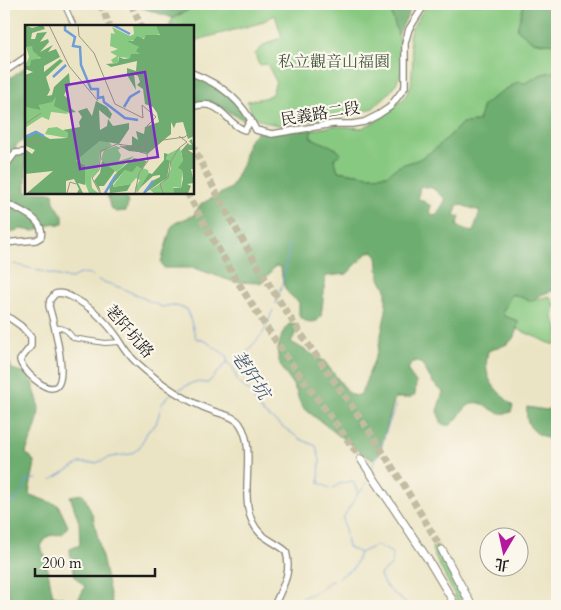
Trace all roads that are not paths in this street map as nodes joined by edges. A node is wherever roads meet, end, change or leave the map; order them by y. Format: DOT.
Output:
graph roads {
  1 [pos="64,4"];
  2 [pos="425,4"];
  3 [pos="74,25"];
  4 [pos="25,58"];
  5 [pos="4,72"];
  6 [pos="194,73"];
  7 [pos="194,107"];
  8 [pos="251,120"];
  9 [pos="25,152"];
  10 [pos="4,168"];
  11 [pos="4,202"];
  12 [pos="4,243"];
  13 [pos="4,314"];
  14 [pos="55,328"];
  15 [pos="120,342"];
  16 [pos="361,459"];
  17 [pos="442,550"];
  18 [pos="274,606"];
  19 [pos="456,606"];
  20 [pos="472,606"];
  1 -- 3 [label="street"];
  2 -- 8 [label="street, 民義路二段"];
  4 -- 5 [label="street"];
  6 -- 8 [label="street, 民義路二段"];
  7 -- 8 [label="street"];
  9 -- 10 [label="street"];
  11 -- 12 [label="street"];
  13 -- 14 [label="street, 荖阡坑路"];
  14 -- 15 [label="street"];
  14 -- 15 [label="street, 荖阡坑路"];
  15 -- 18 [label="street, 荖阡坑路"];
  16 -- 19 [label="highway"];
  17 -- 20 [label="highway"];
}
